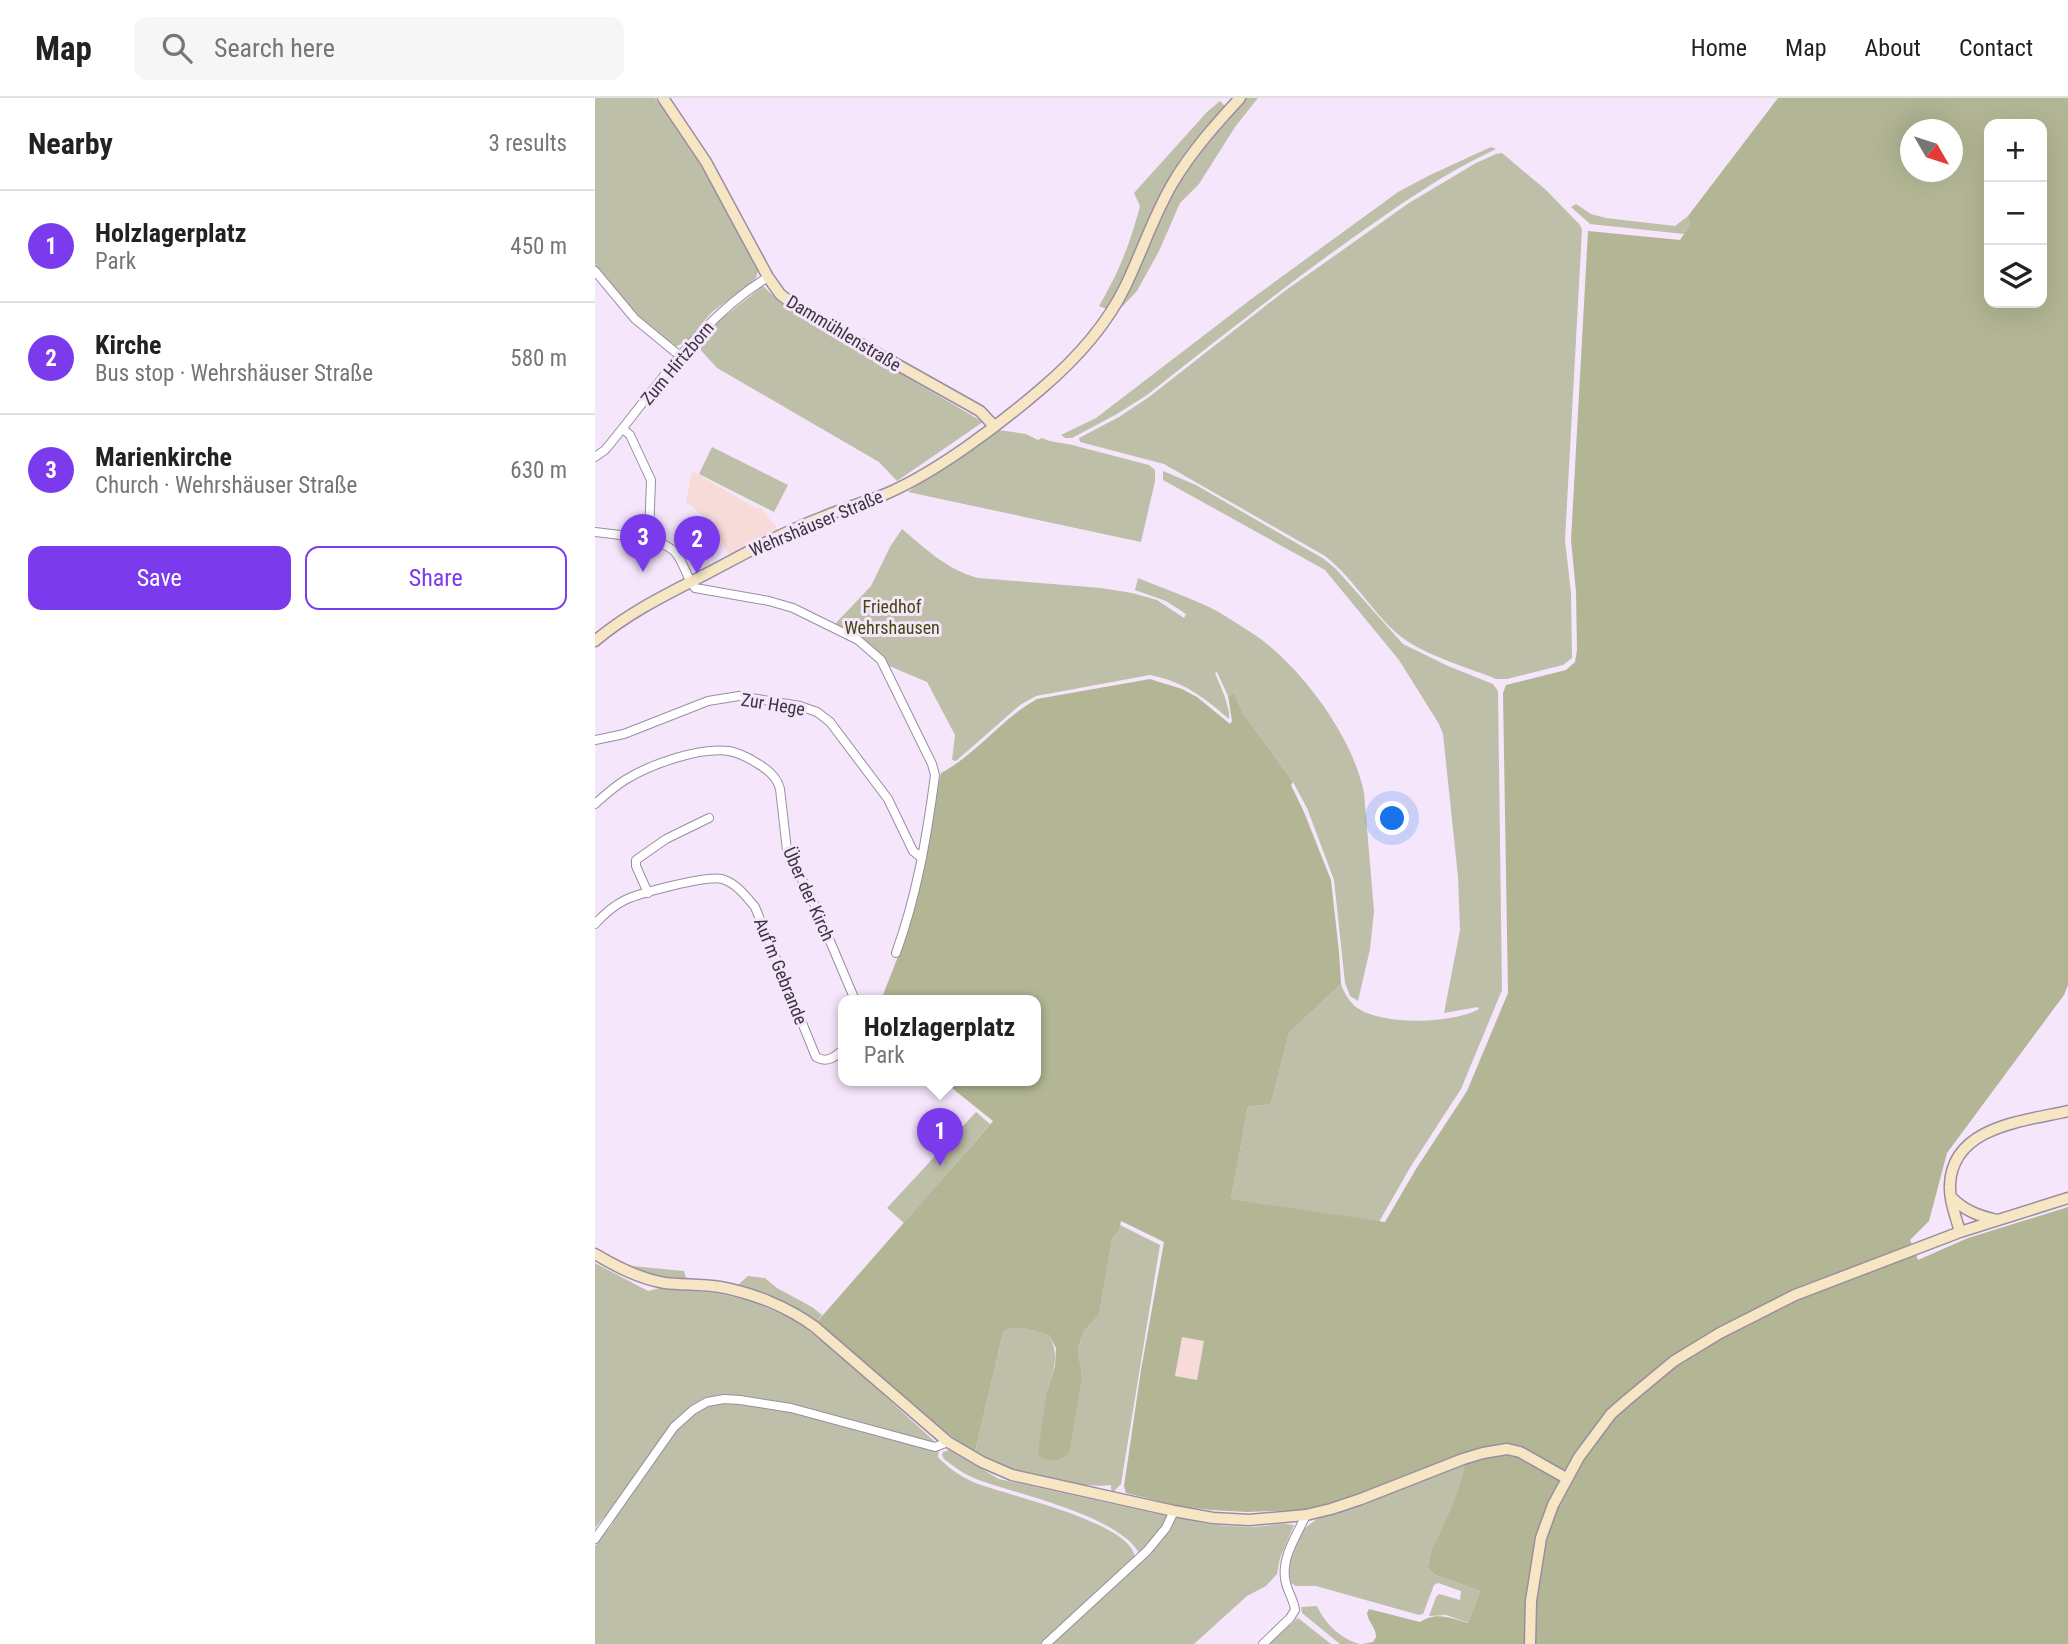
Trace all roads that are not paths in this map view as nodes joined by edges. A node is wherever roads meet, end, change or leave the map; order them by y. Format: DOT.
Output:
graph roads {
  1 [pos="663,98"];
  2 [pos="1240,98"];
  3 [pos="595,271"];
  4 [pos="768,277"];
  5 [pos="680,356"];
  6 [pos="994,426"];
  7 [pos="623,429"];
  8 [pos="595,457"];
  9 [pos="595,532"];
  10 [pos="649,536"];
  11 [pos="690,582"];
  12 [pos="595,641"];
  13 [pos="595,740"];
  14 [pos="595,804"];
  15 [pos="709,818"];
  16 [pos="922,858"];
  17 [pos="648,893"];
  18 [pos="595,924"];
  19 [pos="896,953"];
  20 [pos="853,995"];
  21 [pos="838,1053"];
  22 [pos="2068,1111"];
  23 [pos="1951,1197"];
  24 [pos="2068,1198"];
  25 [pos="1997,1220"];
  26 [pos="1960,1232"];
  27 [pos="595,1254"];
  28 [pos="948,1442"];
  29 [pos="1566,1478"];
  30 [pos="1174,1511"];
  31 [pos="1305,1515"];
  32 [pos="595,1539"];
  33 [pos="1046,1644"];
  34 [pos="1263,1644"];
  35 [pos="1530,1644"];
  1 -- 4 [label="street, Dammühlenstraße"];
  2 -- 6 [label="street, Wehrshäuser Straße"];
  3 -- 5 [label="street"];
  4 -- 5 [label="street, Zum Hirtzborn"];
  4 -- 6 [label="street, Dammühlenstraße"];
  5 -- 7 [label="street, Zum Hirtzborn"];
  6 -- 11 [label="street, Wehrshäuser Straße"];
  7 -- 8 [label="street, Zum Hirtzborn"];
  7 -- 10 [label="street"];
  9 -- 10 [label="street"];
  10 -- 11 [label="street"];
  11 -- 12 [label="street, Wehrshäuser Straße"];
  11 -- 16 [label="street"];
  13 -- 16 [label="street, Zur Hege"];
  14 -- 20 [label="street, Über der Kirch"];
  15 -- 17 [label="street"];
  16 -- 19 [label="street"];
  17 -- 18 [label="street, Auf'm Gebrande"];
  17 -- 21 [label="street, Auf'm Gebrande"];
  22 -- 23 [label="street"];
  23 -- 25 [label="street"];
  23 -- 26 [label="street"];
  24 -- 25 [label="street"];
  25 -- 26 [label="street"];
  26 -- 29 [label="street"];
  27 -- 28 [label="street"];
  28 -- 30 [label="street"];
  28 -- 32 [label="street"];
  29 -- 31 [label="street"];
  29 -- 35 [label="street"];
  30 -- 31 [label="street"];
  30 -- 33 [label="street"];
  31 -- 34 [label="street"];
}
